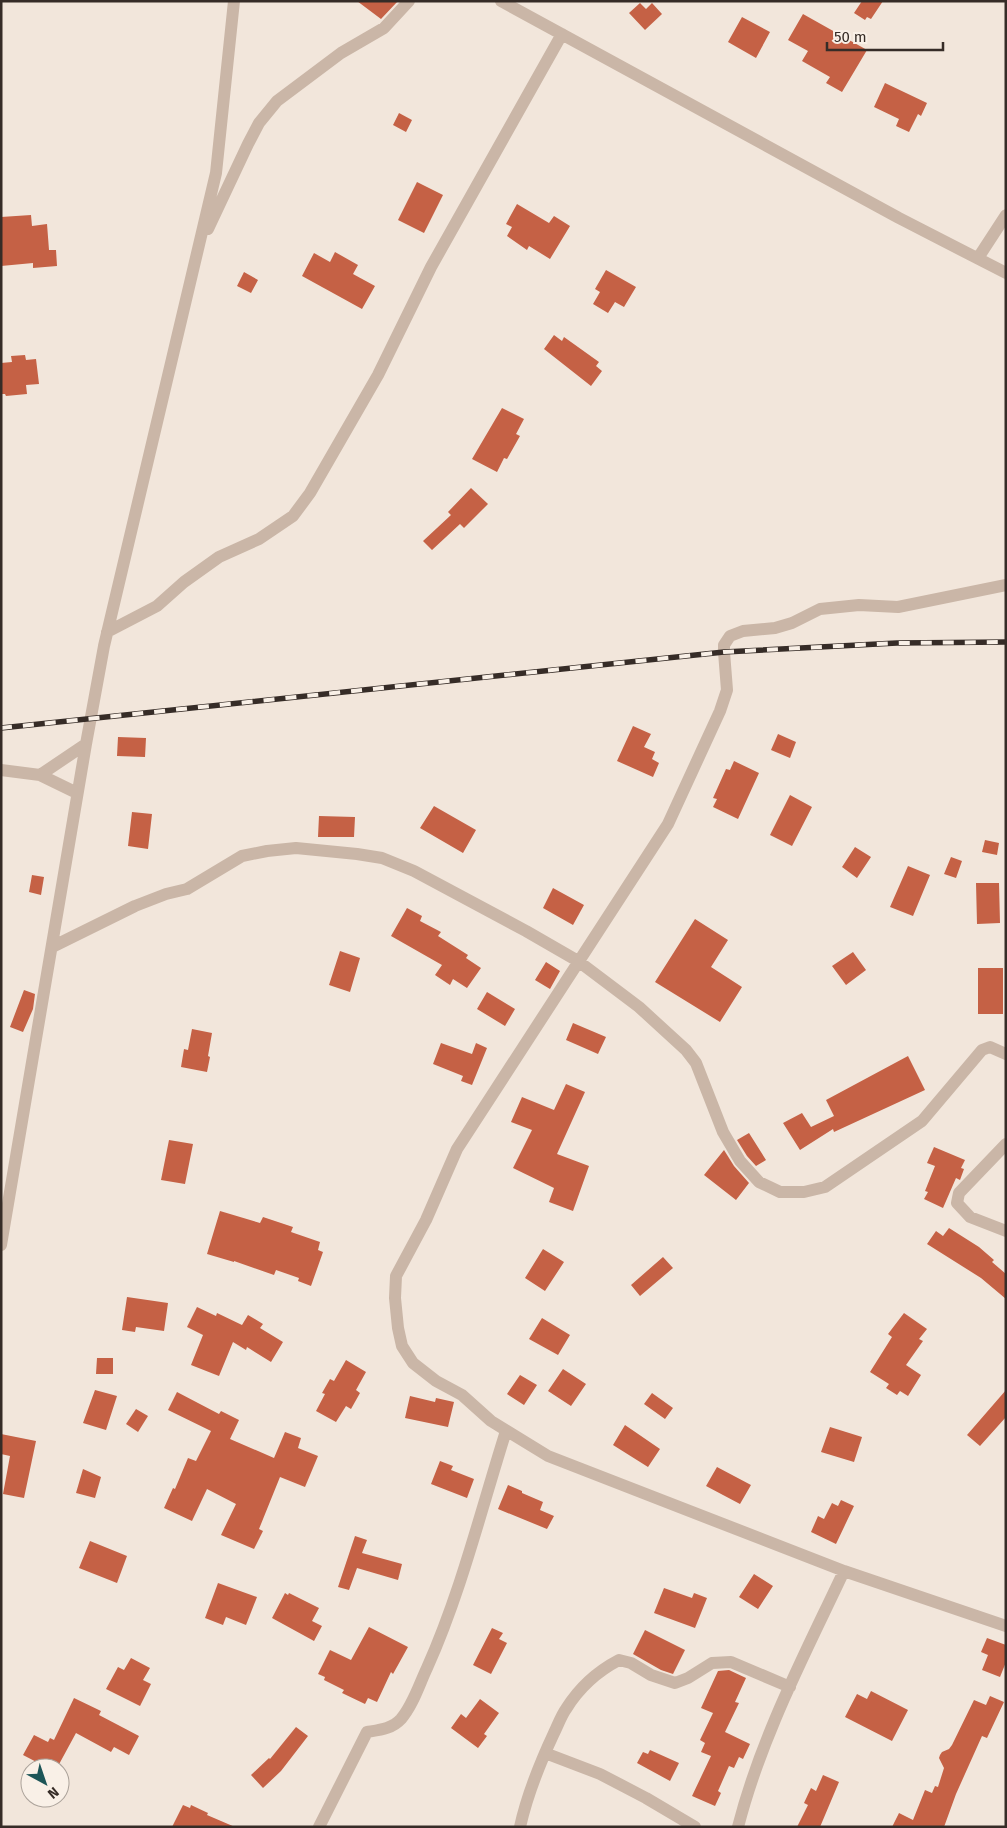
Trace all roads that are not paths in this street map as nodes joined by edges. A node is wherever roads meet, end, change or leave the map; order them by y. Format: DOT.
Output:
graph roads {
  1 [pos="234,1"];
  2 [pos="409,1"];
  3 [pos="501,1"];
  4 [pos="562,34"];
  5 [pos="1006,215"];
  6 [pos="199,246"];
  7 [pos="978,258"];
  8 [pos="1006,273"];
  9 [pos="1006,585"];
  10 [pos="107,632"];
  11 [pos="86,744"];
  12 [pos="1,770"];
  13 [pos="40,775"];
  14 [pos="77,793"];
  15 [pos="52,947"];
  16 [pos="578,962"];
  17 [pos="1006,1054"];
  18 [pos="1006,1144"];
  19 [pos="1006,1231"];
  20 [pos="2,1238"];
  21 [pos="506,1431"];
  22 [pos="844,1571"];
  23 [pos="1006,1626"];
  24 [pos="790,1687"];
  25 [pos="545,1753"];
  26 [pos="319,1827"];
  27 [pos="520,1827"];
  28 [pos="695,1827"];
  29 [pos="738,1827"];
  1 -- 6 [label="street"];
  2 -- 6 [label="street"];
  3 -- 4 [label="street"];
  4 -- 7 [label="street"];
  4 -- 10 [label="street"];
  5 -- 7 [label="street"];
  6 -- 10 [label="street"];
  7 -- 8 [label="street"];
  9 -- 16 [label="street"];
  10 -- 11 [label="street"];
  11 -- 13 [label="street"];
  11 -- 14 [label="street"];
  12 -- 13 [label="street"];
  13 -- 14 [label="street"];
  14 -- 15 [label="street"];
  15 -- 16 [label="street"];
  15 -- 20 [label="street"];
  16 -- 17 [label="street"];
  16 -- 21 [label="street"];
  18 -- 19 [label="street"];
  21 -- 22 [label="street"];
  21 -- 26 [label="street"];
  22 -- 23 [label="street"];
  22 -- 24 [label="street"];
  24 -- 25 [label="street"];
  24 -- 29 [label="street"];
  25 -- 27 [label="street"];
  25 -- 28 [label="street"];
}
